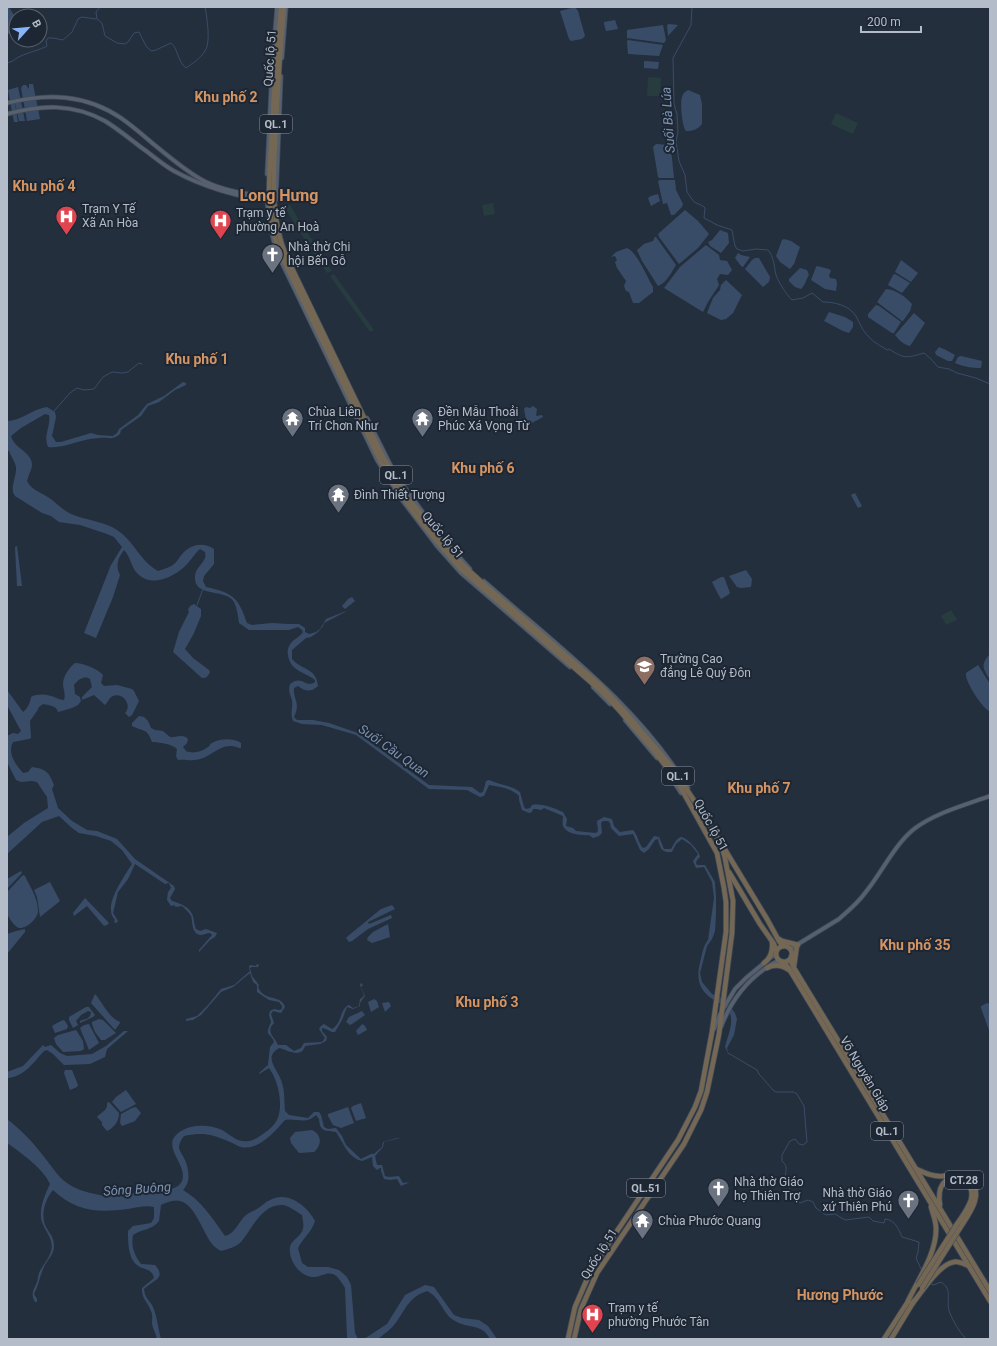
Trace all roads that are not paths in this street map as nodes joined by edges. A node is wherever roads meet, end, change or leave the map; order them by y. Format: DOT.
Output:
graph roads {
  1 [pos="277,7"];
  2 [pos="280,7"];
  3 [pos="285,7"];
  4 [pos="277,68"];
  5 [pos="7,103"];
  6 [pos="7,114"];
  7 [pos="272,200"];
  8 [pos="381,458"];
  9 [pos="626,715"];
  10 [pos="990,796"];
  11 [pos="724,861"];
  12 [pos="727,869"];
  13 [pos="769,937"];
  14 [pos="777,937"];
  15 [pos="798,945"];
  16 [pos="783,946"];
  17 [pos="790,949"];
  18 [pos="776,952"];
  19 [pos="791,957"];
  20 [pos="781,961"];
  21 [pos="765,966"];
  22 [pos="792,969"];
  23 [pos="722,1010"];
  24 [pos="718,1022"];
  25 [pos="916,1169"];
  26 [pos="930,1201"];
  27 [pos="940,1209"];
  28 [pos="959,1226"];
  29 [pos="969,1266"];
  30 [pos="922,1286"];
  31 [pos="990,1291"];
  32 [pos="990,1301"];
  33 [pos="910,1302"];
  34 [pos="568,1339"];
  35 [pos="574,1339"];
  36 [pos="884,1339"];
  37 [pos="891,1339"];
  1 -- 4 [label="main road, Quốc lộ 51 / QL.1"];
  2 -- 4 [label="highway, Quốc lộ 51 / QL.1"];
  3 -- 4 [label="highway, Quốc lộ 51 / QL.1"];
  4 -- 7 [label="highway, Quốc lộ 51 / QL.1"];
  5 -- 7 [label="main road"];
  6 -- 7 [label="main road"];
  7 -- 8 [label="highway, Quốc lộ 51 / QL.1"];
  7 -- 8 [label="highway, Quốc lộ 51 / QL.1"];
  8 -- 9 [label="highway, Quốc lộ 51 / QL.1"];
  8 -- 9 [label="highway, Quốc lộ 51 / QL.1"];
  9 -- 11 [label="highway, Quốc lộ 51 / QL.1"];
  9 -- 11 [label="highway, Quốc lộ 51 / QL.1"];
  10 -- 15 [label="main road"];
  11 -- 12 [label="highway, QL.1"];
  11 -- 14 [label="highway, QL.1"];
  11 -- 24 [label="highway, Quốc lộ 51 / QL.51"];
  12 -- 13 [label="highway, QL.1"];
  12 -- 23 [label="highway, Quốc lộ 51 / QL.51"];
  13 -- 18 [label="highway, QL.1"];
  13 -- 21 [label="highway"];
  14 -- 15 [label="highway"];
  14 -- 16 [label="highway, QL.1"];
  15 -- 17 [label="main road"];
  15 -- 22 [label="highway"];
  16 -- 17 [label="highway"];
  16 -- 18 [label="highway"];
  17 -- 19 [label="highway, QL.1"];
  18 -- 20 [label="highway, QL.1"];
  18 -- 21 [label="main road"];
  19 -- 20 [label="highway"];
  19 -- 22 [label="highway, Võ Nguyên Giáp / QL.1"];
  20 -- 21 [label="main road"];
  20 -- 22 [label="highway, Võ Nguyên Giáp / QL.1"];
  21 -- 22 [label="highway"];
  21 -- 23 [label="main road"];
  21 -- 24 [label="main road"];
  22 -- 25 [label="highway, Võ Nguyên Giáp / QL.1"];
  22 -- 26 [label="highway, Võ Nguyên Giáp / QL.1"];
  23 -- 24 [label="highway, Quốc lộ 51 / QL.51"];
  24 -- 34 [label="highway, Quốc lộ 51 / QL.51"];
  24 -- 35 [label="highway, Quốc lộ 51 / QL.51"];
  25 -- 27 [label="highway, Võ Nguyên Giáp / QL.1"];
  25 -- 28 [label="highway, CT.28"];
  26 -- 29 [label="highway, Võ Nguyên Giáp / QL.1"];
  26 -- 33 [label="highway, CT.28"];
  27 -- 28 [label="highway, CT.28"];
  27 -- 31 [label="highway, Võ Nguyên Giáp / QL.1"];
  28 -- 30 [label="highway, CT.28, bridge"];
  29 -- 30 [label="highway, CT.28"];
  29 -- 32 [label="highway, Võ Nguyên Giáp / QL.1"];
  30 -- 33 [label="highway, CT.28"];
  33 -- 36 [label="highway, CT.28"];
  33 -- 37 [label="highway, CT.28"];
}
